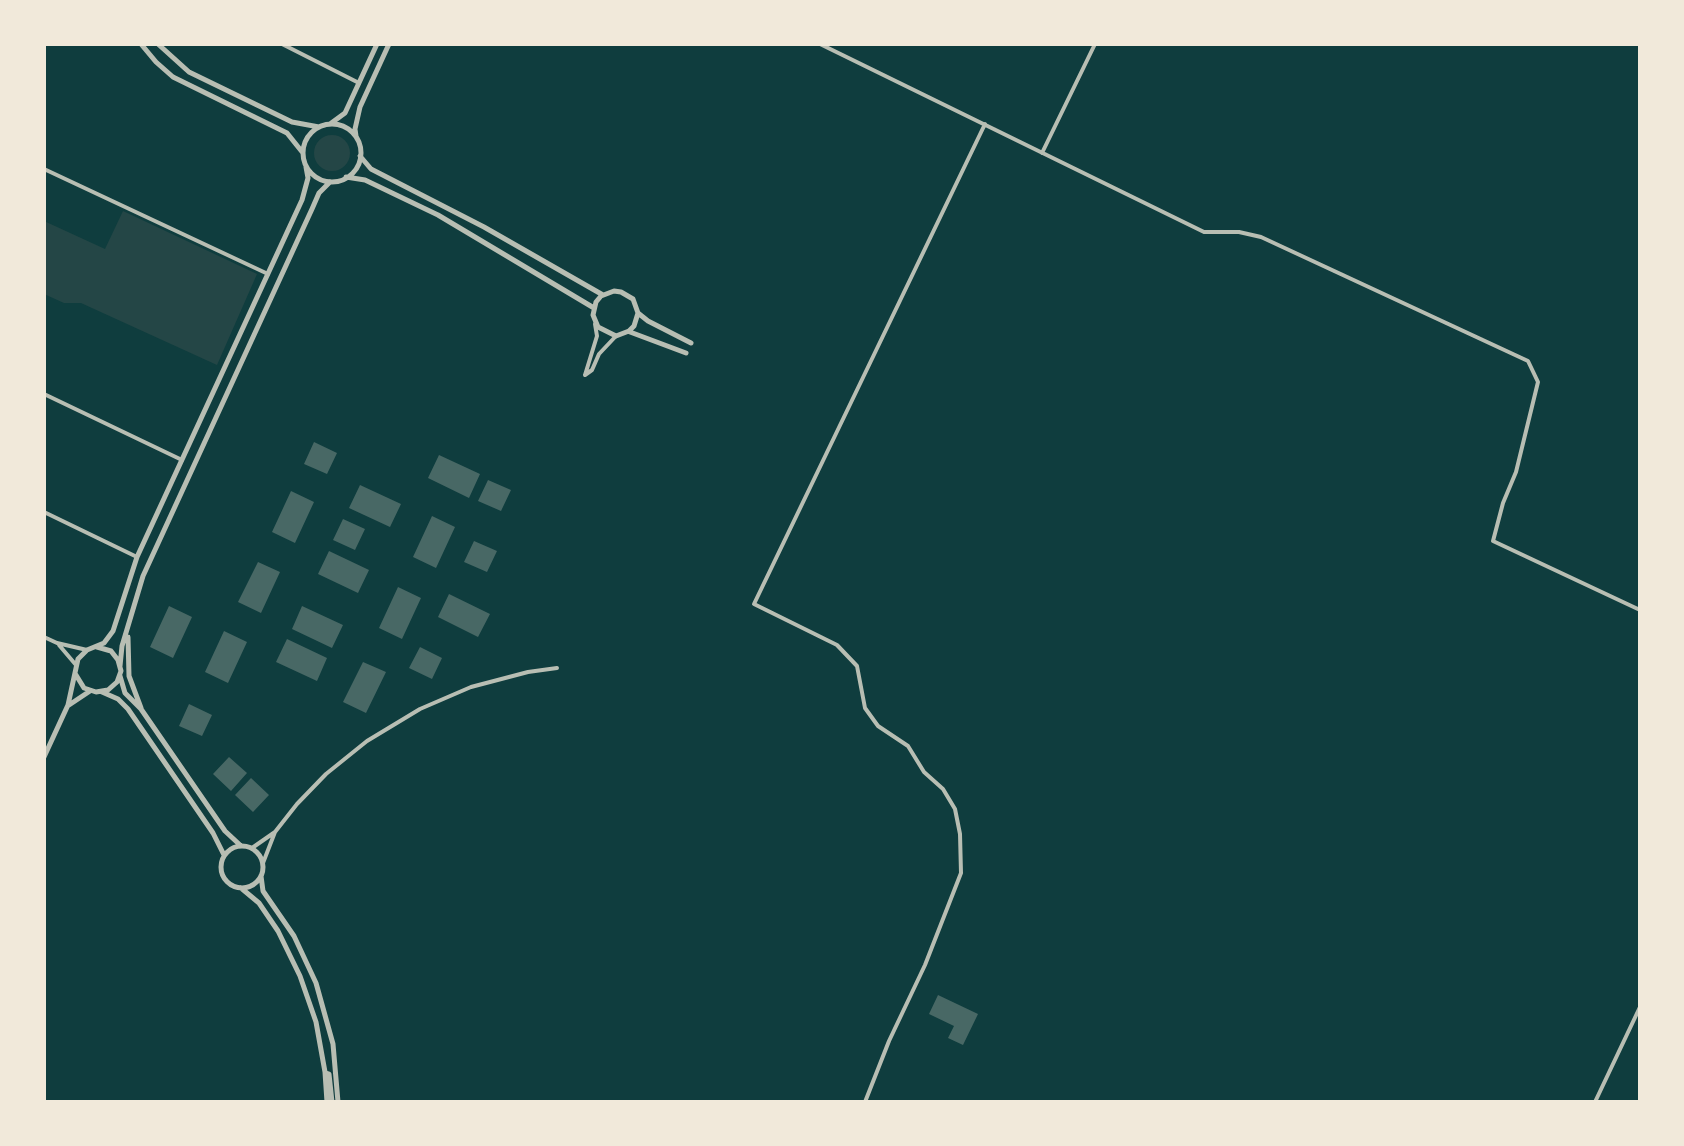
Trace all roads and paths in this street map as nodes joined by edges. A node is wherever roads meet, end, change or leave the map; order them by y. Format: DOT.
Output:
graph roads {
  1 [pos="141,44"];
  2 [pos="158,44"];
  3 [pos="282,44"];
  4 [pos="377,44"];
  5 [pos="389,44"];
  6 [pos="820,44"];
  7 [pos="1095,44"];
  8 [pos="359,83"];
  9 [pos="330,124"];
  10 [pos="985,124"];
  11 [pos="319,127"];
  12 [pos="357,139"];
  13 [pos="303,153"];
  14 [pos="1042,153"];
  15 [pos="360,156"];
  16 [pos="306,167"];
  17 [pos="44,169"];
  18 [pos="346,177"];
  19 [pos="330,182"];
  20 [pos="268,274"];
  21 [pos="603,295"];
  22 [pos="594,308"];
  23 [pos="638,313"];
  24 [pos="595,322"];
  25 [pos="629,331"];
  26 [pos="616,336"];
  27 [pos="691,343"];
  28 [pos="686,353"];
  29 [pos="45,396"];
  30 [pos="182,460"];
  31 [pos="44,512"];
  32 [pos="137,557"];
  33 [pos="1640,610"];
  34 [pos="128,626"];
  35 [pos="44,637"];
  36 [pos="57,643"];
  37 [pos="94,648"];
  38 [pos="87,650"];
  39 [pos="120,666"];
  40 [pos="76,668"];
  41 [pos="557,668"];
  42 [pos="120,676"];
  43 [pos="90,691"];
  44 [pos="102,692"];
  45 [pos="68,705"];
  46 [pos="141,709"];
  47 [pos="44,757"];
  48 [pos="275,832"];
  49 [pos="240,845"];
  50 [pos="252,848"];
  51 [pos="224,855"];
  52 [pos="263,863"];
  53 [pos="261,876"];
  54 [pos="241,888"];
  55 [pos="1640,1007"];
  56 [pos="329,1102"];
  57 [pos="338,1102"];
  58 [pos="865,1102"];
  59 [pos="1595,1102"];
  1 -- 13 [label="street"];
  2 -- 11 [label="street"];
  3 -- 8 [label="street"];
  4 -- 8 [label="street"];
  5 -- 12 [label="street"];
  6 -- 10 [label="street"];
  7 -- 14 [label="street"];
  8 -- 9 [label="street"];
  9 -- 11 [label="street"];
  9 -- 12 [label="street"];
  10 -- 14 [label="street"];
  10 -- 58 [label="street"];
  11 -- 13 [label="street"];
  12 -- 15 [label="street"];
  13 -- 16 [label="street"];
  14 -- 33 [label="street"];
  15 -- 18 [label="street"];
  15 -- 21 [label="street"];
  16 -- 19 [label="street"];
  16 -- 20 [label="street"];
  17 -- 20 [label="street"];
  18 -- 19 [label="street"];
  18 -- 22 [label="street"];
  19 -- 34 [label="street"];
  20 -- 30 [label="street"];
  21 -- 22 [label="street"];
  21 -- 23 [label="street"];
  22 -- 24 [label="street"];
  23 -- 25 [label="street"];
  23 -- 27 [label="street"];
  24 -- 26 [label="street"];
  24 -- 26 [label="street"];
  25 -- 26 [label="street"];
  25 -- 28 [label="street"];
  29 -- 30 [label="street"];
  30 -- 32 [label="street"];
  31 -- 32 [label="street"];
  32 -- 37 [label="street"];
  34 -- 39 [label="street"];
  34 -- 46 [label="street"];
  35 -- 36 [label="street"];
  36 -- 38 [label="street"];
  36 -- 40 [label="street"];
  37 -- 38 [label="street"];
  37 -- 39 [label="street"];
  38 -- 40 [label="street"];
  39 -- 42 [label="street"];
  40 -- 43 [label="street"];
  40 -- 45 [label="street"];
  41 -- 48 [label="street"];
  42 -- 44 [label="street"];
  42 -- 46 [label="street"];
  43 -- 44 [label="street"];
  43 -- 45 [label="street"];
  44 -- 51 [label="street"];
  45 -- 47 [label="street"];
  46 -- 49 [label="street"];
  48 -- 50 [label="street"];
  48 -- 52 [label="street"];
  49 -- 50 [label="street"];
  49 -- 51 [label="street"];
  50 -- 52 [label="street"];
  51 -- 54 [label="street"];
  52 -- 53 [label="street"];
  53 -- 54 [label="street"];
  53 -- 57 [label="street"];
  54 -- 56 [label="street"];
  55 -- 59 [label="street"];
}
